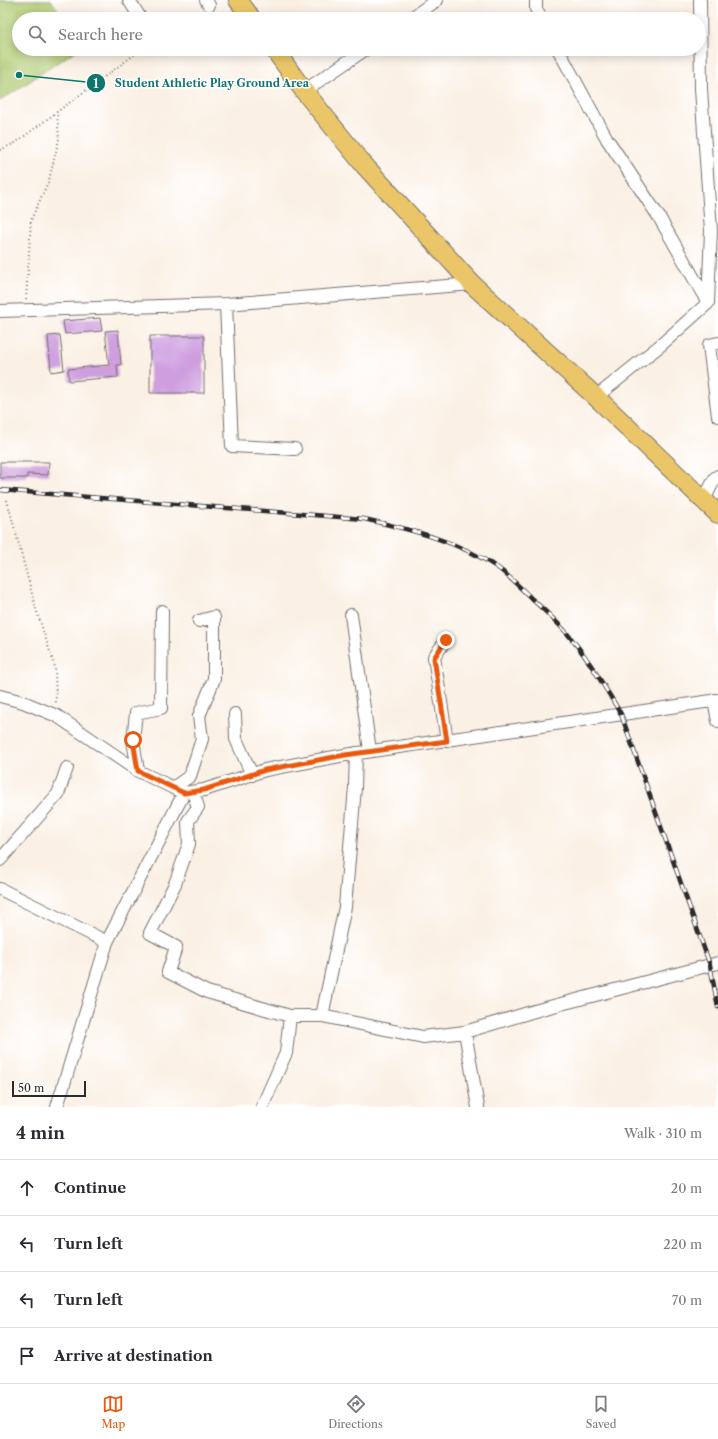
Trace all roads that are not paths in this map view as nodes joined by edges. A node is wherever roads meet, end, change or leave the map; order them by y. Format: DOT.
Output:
graph roads {
  1 [pos="129,0"];
  2 [pos="238,0"];
  3 [pos="437,0"];
  4 [pos="536,0"];
  5 [pos="700,0"];
  6 [pos="137,12"];
  7 [pos="247,12"];
  8 [pos="420,12"];
  9 [pos="538,12"];
  10 [pos="700,12"];
  11 [pos="279,56"];
  12 [pos="356,56"];
  13 [pos="562,56"];
  14 [pos="701,56"];
  15 [pos="304,91"];
  16 [pos="713,184"];
  17 [pos="714,250"];
  18 [pos="472,284"];
  19 [pos="708,303"];
  20 [pos="226,304"];
  21 [pos="0,311"];
  22 [pos="718,343"];
  23 [pos="596,397"];
  24 [pos="718,416"];
  25 [pos="295,449"];
  26 [pos="718,476"];
  27 [pos="704,500"];
  28 [pos="718,514"];
  29 [pos="162,611"];
  30 [pos="351,615"];
  31 [pos="199,621"];
  32 [pos="446,640"];
  33 [pos="0,696"];
  34 [pos="716,700"];
  35 [pos="235,714"];
  36 [pos="718,721"];
  37 [pos="447,741"];
  38 [pos="370,751"];
  39 [pos="356,753"];
  40 [pos="67,768"];
  41 [pos="138,771"];
  42 [pos="252,774"];
  43 [pos="183,791"];
  44 [pos="0,860"];
  45 [pos="0,889"];
  46 [pos="107,942"];
  47 [pos="718,962"];
  48 [pos="290,1016"];
  49 [pos="322,1016"];
  50 [pos="465,1032"];
  51 [pos="57,1107"];
  52 [pos="262,1107"];
  53 [pos="478,1107"];
  1 -- 6 [label="street"];
  2 -- 7 [label="highway"];
  3 -- 8 [label="street"];
  4 -- 9 [label="street"];
  5 -- 10 [label="street"];
  11 -- 15 [label="highway"];
  12 -- 15 [label="street"];
  13 -- 19 [label="street"];
  14 -- 16 [label="street"];
  15 -- 18 [label="highway"];
  16 -- 17 [label="street"];
  17 -- 19 [label="street"];
  18 -- 20 [label="street"];
  18 -- 23 [label="highway"];
  19 -- 23 [label="street"];
  20 -- 21 [label="street"];
  20 -- 25 [label="street"];
  22 -- 24 [label="street"];
  23 -- 27 [label="highway"];
  26 -- 27 [label="street"];
  27 -- 28 [label="highway"];
  29 -- 41 [label="street"];
  30 -- 38 [label="street"];
  31 -- 43 [label="street"];
  32 -- 37 [label="street"];
  33 -- 41 [label="street"];
  34 -- 36 [label="street"];
  34 -- 37 [label="street"];
  35 -- 42 [label="street"];
  37 -- 38 [label="street"];
  38 -- 39 [label="street"];
  39 -- 42 [label="street"];
  39 -- 49 [label="street"];
  40 -- 44 [label="street"];
  41 -- 43 [label="street"];
  42 -- 43 [label="street"];
  43 -- 46 [label="street"];
  43 -- 48 [label="street"];
  45 -- 46 [label="street"];
  46 -- 51 [label="street"];
  47 -- 50 [label="street"];
  48 -- 49 [label="street"];
  48 -- 52 [label="street"];
  49 -- 50 [label="street"];
  50 -- 53 [label="street"];
}
